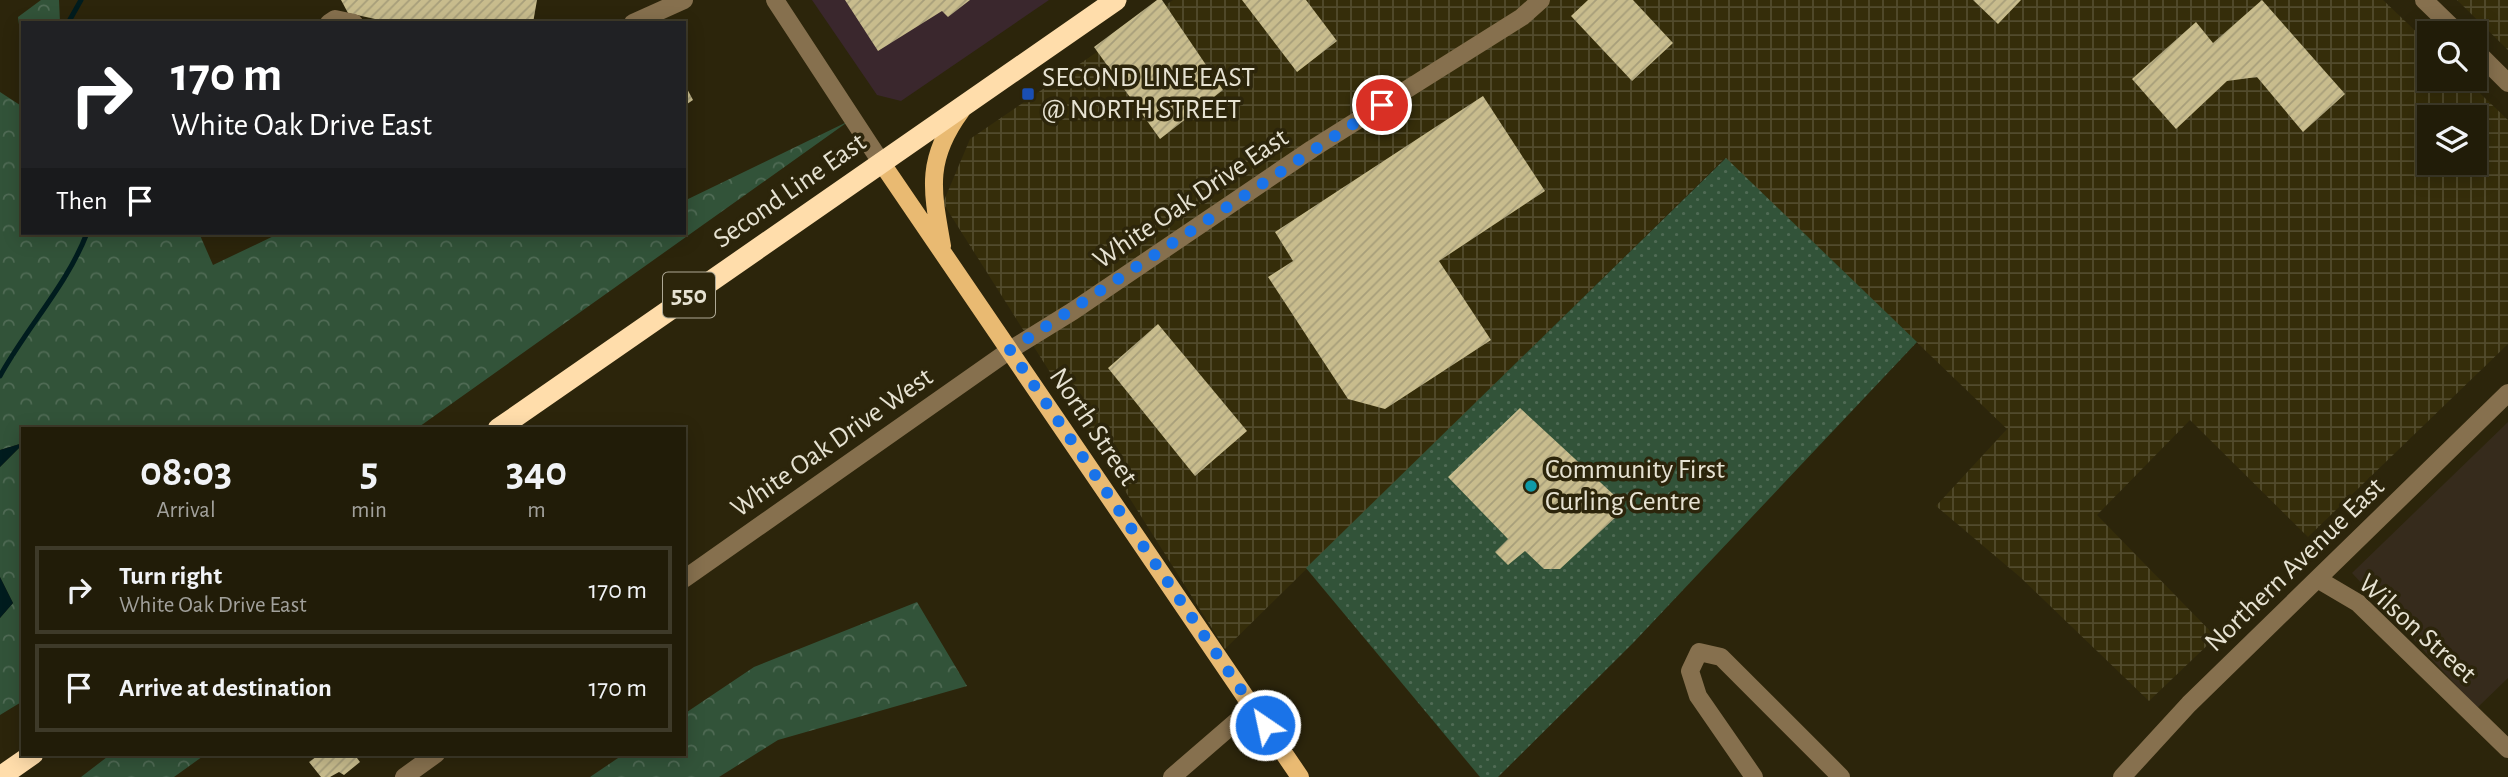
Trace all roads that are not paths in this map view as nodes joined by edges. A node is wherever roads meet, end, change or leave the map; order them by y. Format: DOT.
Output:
graph roads {
  1 [pos="684,0"];
  2 [pos="775,0"];
  3 [pos="1116,0"];
  4 [pos="1541,0"];
  5 [pos="2424,0"];
  6 [pos="637,21"];
  7 [pos="2446,21"];
  8 [pos="2487,62"];
  9 [pos="2508,83"];
  10 [pos="966,104"];
  11 [pos="881,162"];
  12 [pos="944,253"];
  13 [pos="1010,350"];
  14 [pos="2508,393"];
  15 [pos="501,427"];
  16 [pos="686,578"];
  17 [pos="2319,580"];
  18 [pos="1253,707"];
  19 [pos="2508,749"];
  20 [pos="30,756"];
  21 [pos="433,756"];
  22 [pos="0,777"];
  23 [pos="404,777"];
  24 [pos="1172,777"];
  25 [pos="1300,777"];
  26 [pos="1754,777"];
  27 [pos="1841,777"];
  28 [pos="2122,777"];
  1 -- 6 [label="street"];
  2 -- 11 [label="street, North Street"];
  3 -- 10 [label="highway, Second Line East / 550"];
  4 -- 13 [label="street, White Oak Drive East"];
  5 -- 7 [label="street"];
  8 -- 9 [label="street"];
  10 -- 11 [label="highway, Second Line East / 550"];
  10 -- 12 [label="main road"];
  11 -- 12 [label="main road, North Street"];
  11 -- 15 [label="highway, Second Line East / 550"];
  12 -- 13 [label="main road, North Street"];
  13 -- 16 [label="street, White Oak Drive West"];
  13 -- 18 [label="main road, North Street"];
  14 -- 17 [label="street, Northern Avenue East"];
  17 -- 19 [label="street, Wilson Street"];
  17 -- 28 [label="street, Northern Avenue East"];
  18 -- 24 [label="street"];
  18 -- 25 [label="main road, North Street"];
  20 -- 22 [label="highway"];
  21 -- 23 [label="street"];
  26 -- 27 [label="street"];
}
